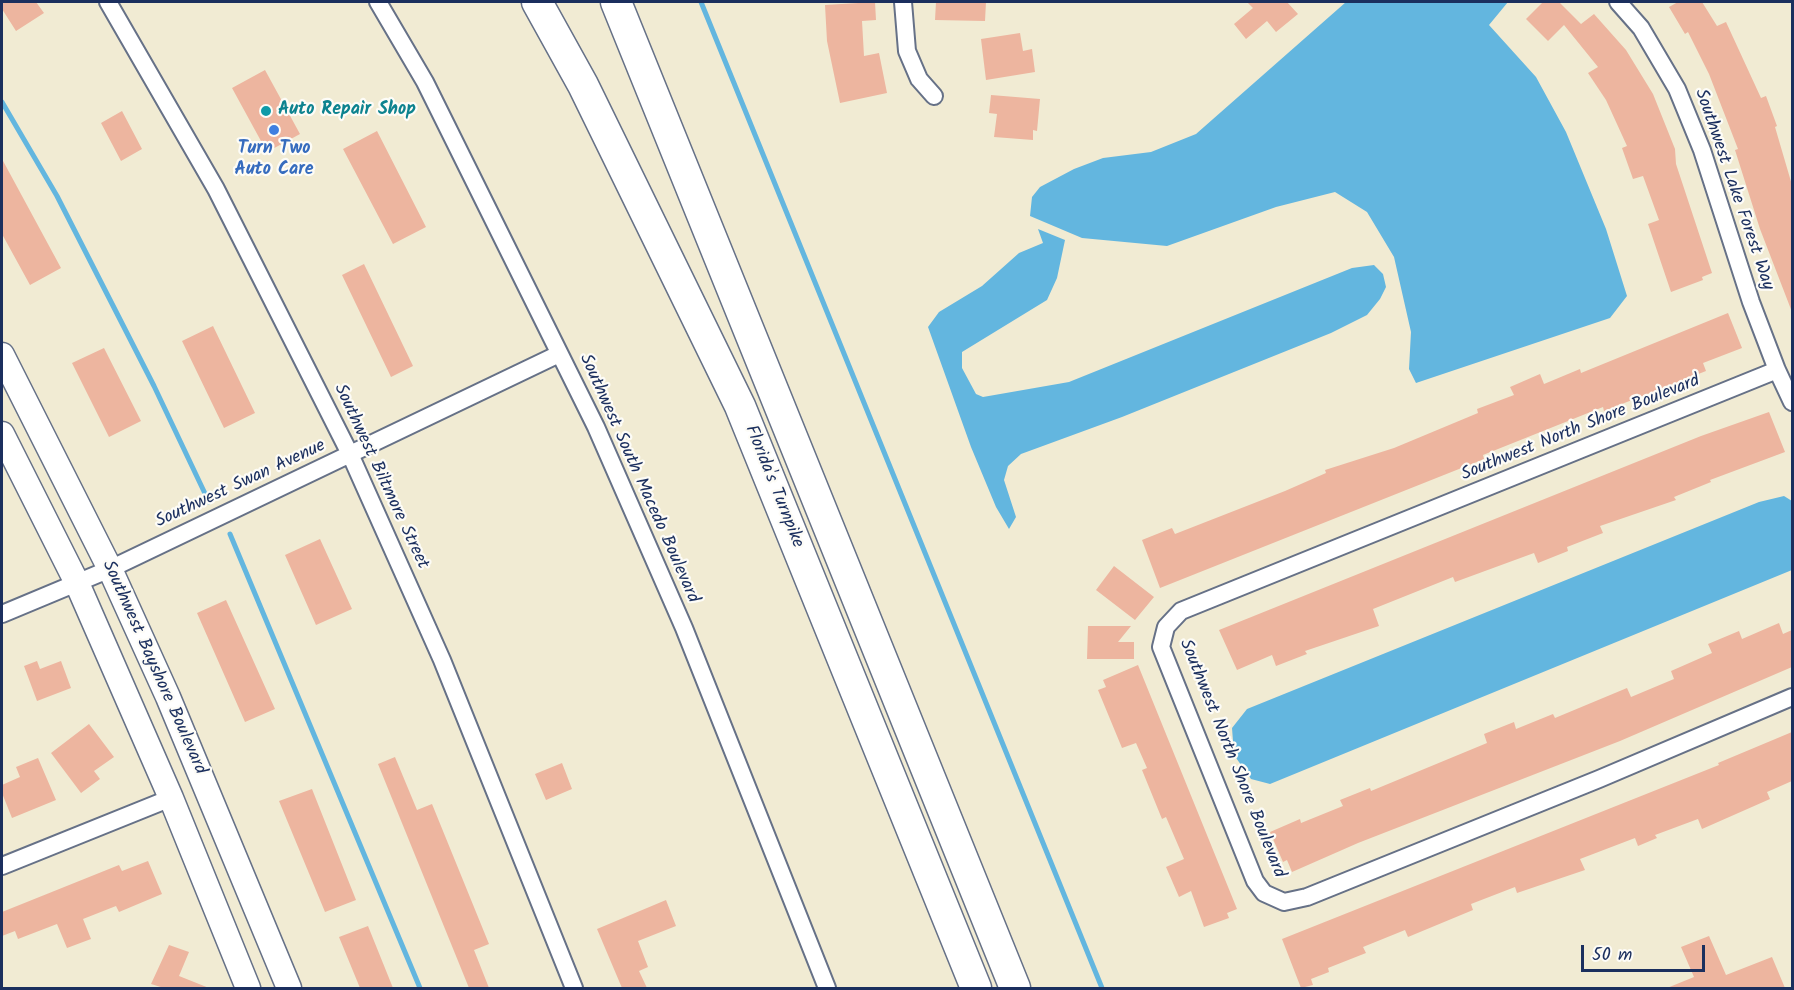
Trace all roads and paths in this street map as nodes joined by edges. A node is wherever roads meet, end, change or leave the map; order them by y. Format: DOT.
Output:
graph roads {
  1 [pos="108,2"];
  2 [pos="378,2"];
  3 [pos="537,2"];
  4 [pos="616,2"];
  5 [pos="903,2"];
  6 [pos="1618,2"];
  7 [pos="934,96"];
  8 [pos="559,354"];
  9 [pos="2,355"];
  10 [pos="1777,370"];
  11 [pos="1792,402"];
  12 [pos="2,435"];
  13 [pos="350,454"];
  14 [pos="110,569"];
  15 [pos="76,583"];
  16 [pos="2,614"];
  17 [pos="1792,697"];
  18 [pos="171,798"];
  19 [pos="2,866"];
  20 [pos="248,988"];
  21 [pos="289,988"];
  22 [pos="574,988"];
  23 [pos="827,988"];
  24 [pos="976,988"];
  25 [pos="1015,988"];
  1 -- 13 [label="street, Southwest Biltmore Street"];
  2 -- 8 [label="street, Southwest South Macedo Boulevard"];
  3 -- 24 [label="highway, Florida's Turnpike"];
  4 -- 25 [label="highway, Florida's Turnpike"];
  5 -- 7 [label="street"];
  6 -- 10 [label="street, Southwest Lake Forest Way"];
  8 -- 13 [label="street, Southwest Swan Avenue"];
  8 -- 23 [label="street, Southwest South Macedo Boulevard"];
  9 -- 14 [label="main road, Southwest Bayshore Boulevard"];
  10 -- 11 [label="street, Southwest Lake Forest Way"];
  10 -- 17 [label="street, Southwest North Shore Boulevard"];
  12 -- 15 [label="main road, Southwest Bayshore Boulevard"];
  13 -- 14 [label="street, Southwest Swan Avenue"];
  13 -- 22 [label="street, Southwest Biltmore Street"];
  14 -- 15 [label="street, Southwest Swan Avenue"];
  14 -- 21 [label="main road, Southwest Bayshore Boulevard"];
  15 -- 16 [label="street, Southwest Swan Avenue"];
  15 -- 18 [label="main road, Southwest Bayshore Boulevard"];
  18 -- 19 [label="street"];
  18 -- 20 [label="main road, Southwest Bayshore Boulevard"];
}
